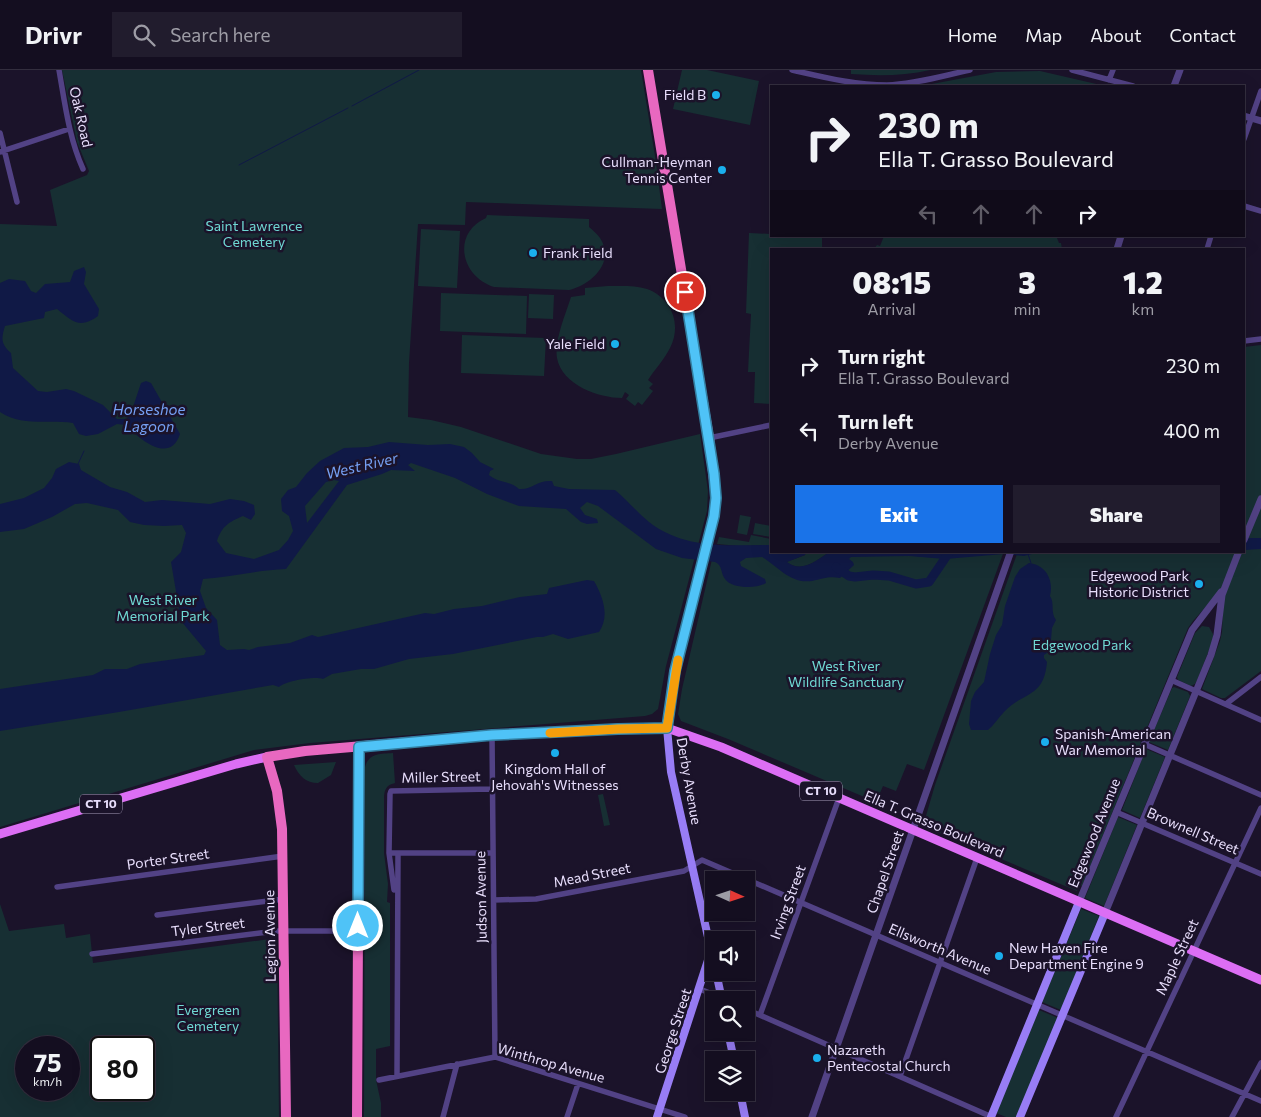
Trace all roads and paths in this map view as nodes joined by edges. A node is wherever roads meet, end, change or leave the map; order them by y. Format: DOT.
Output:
graph roads {
  1 [pos="59,70"];
  2 [pos="648,70"];
  3 [pos="792,70"];
  4 [pos="970,70"];
  5 [pos="1072,70"];
  6 [pos="1113,70"];
  7 [pos="1180,70"];
  8 [pos="1109,80"];
  9 [pos="1128,85"];
  10 [pos="1174,85"];
  11 [pos="1261,92"];
  12 [pos="1247,117"];
  13 [pos="1261,121"];
  14 [pos="69,129"];
  15 [pos="1245,132"];
  16 [pos="0,133"];
  17 [pos="2,151"];
  18 [pos="83,169"];
  19 [pos="17,202"];
  20 [pos="1245,206"];
  21 [pos="1261,211"];
  22 [pos="1261,339"];
  23 [pos="1245,341"];
  24 [pos="770,425"];
  25 [pos="709,438"];
  26 [pos="1261,499"];
  27 [pos="1245,538"];
  28 [pos="1010,553"];
  29 [pos="1238,553"];
  30 [pos="1233,565"];
  31 [pos="1261,677"];
  32 [pos="1171,680"];
  33 [pos="1196,692"];
  34 [pos="1226,704"];
  35 [pos="1261,720"];
  36 [pos="667,728"];
  37 [pos="492,735"];
  38 [pos="1144,744"];
  39 [pos="359,747"];
  40 [pos="1170,755"];
  41 [pos="267,757"];
  42 [pos="492,788"];
  43 [pos="1261,795"];
  44 [pos="839,798"];
  45 [pos="1261,808"];
  46 [pos="1116,812"];
  47 [pos="1142,823"];
  48 [pos="913,830"];
  49 [pos="0,834"];
  50 [pos="493,853"];
  51 [pos="389,854"];
  52 [pos="398,854"];
  53 [pos="283,856"];
  54 [pos="977,858"];
  55 [pos="1236,863"];
  56 [pos="692,866"];
  57 [pos="1261,874"];
  58 [pos="57,887"];
  59 [pos="284,899"];
  60 [pos="494,900"];
  61 [pos="397,902"];
  62 [pos="1080,902"];
  63 [pos="801,903"];
  64 [pos="1105,913"];
  65 [pos="157,915"];
  66 [pos="358,930"];
  67 [pos="284,931"];
  68 [pos="706,931"];
  69 [pos="876,935"];
  70 [pos="1194,951"];
  71 [pos="92,954"];
  72 [pos="940,962"];
  73 [pos="705,972"];
  74 [pos="1261,980"];
  75 [pos="700,989"];
  76 [pos="705,991"];
  77 [pos="1037,1005"];
  78 [pos="755,1013"];
  79 [pos="760,1015"];
  80 [pos="1063,1015"];
  81 [pos="836,1048"];
  82 [pos="1147,1051"];
  83 [pos="495,1057"];
  84 [pos="1261,1063"];
  85 [pos="457,1064"];
  86 [pos="397,1076"];
  87 [pos="900,1076"];
  88 [pos="379,1080"];
  89 [pos="578,1084"];
  90 [pos="1245,1094"];
  91 [pos="742,1101"];
  92 [pos="1261,1101"];
  93 [pos="658,1113"];
  94 [pos="286,1117"];
  95 [pos="357,1117"];
  96 [pos="443,1117"];
  97 [pos="567,1117"];
  98 [pos="685,1117"];
  99 [pos="745,1117"];
  100 [pos="812,1117"];
  101 [pos="991,1117"];
  102 [pos="1020,1117"];
  103 [pos="1116,1117"];
  104 [pos="1232,1117"];
  1 -- 14 [label="street, Oak Road"];
  2 -- 25 [label="highway, Derby Avenue"];
  3 -- 4 [label="street"];
  5 -- 8 [label="street"];
  6 -- 8 [label="street"];
  7 -- 10 [label="street"];
  8 -- 9 [label="street"];
  11 -- 12 [label="street"];
  12 -- 13 [label="street"];
  12 -- 15 [label="street"];
  14 -- 17 [label="street"];
  14 -- 18 [label="street, Oak Road"];
  16 -- 17 [label="street"];
  17 -- 19 [label="street"];
  20 -- 21 [label="street"];
  22 -- 23 [label="street"];
  24 -- 25 [label="street"];
  25 -- 36 [label="highway, Derby Avenue"];
  26 -- 27 [label="street"];
  28 -- 48 [label="street, Chapel Street"];
  29 -- 30 [label="street, Edgewood Avenue"];
  30 -- 32 [label="street, Edgewood Avenue"];
  30 -- 33 [label="street, Edgewood Avenue"];
  31 -- 34 [label="street"];
  32 -- 33 [label="street"];
  32 -- 38 [label="street, Edgewood Avenue"];
  33 -- 34 [label="street"];
  33 -- 40 [label="street, Edgewood Avenue"];
  34 -- 35 [label="street"];
  36 -- 37 [label="highway, Ella T. Grasso Boulevard / CT 10"];
  36 -- 44 [label="main road, Ella T. Grasso Boulevard / CT 10"];
  36 -- 56 [label="main road, Derby Avenue"];
  37 -- 39 [label="highway, Ella T. Grasso Boulevard / CT 10"];
  37 -- 42 [label="street, Judson Avenue"];
  38 -- 40 [label="street"];
  38 -- 46 [label="street, Edgewood Avenue"];
  39 -- 41 [label="highway, Ella T. Grasso Boulevard / CT 10"];
  39 -- 66 [label="highway"];
  40 -- 43 [label="street"];
  40 -- 47 [label="street, Edgewood Avenue"];
  41 -- 49 [label="main road, Ella T. Grasso Boulevard / CT 10"];
  41 -- 53 [label="highway, Legion Avenue"];
  42 -- 50 [label="street, Judson Avenue"];
  42 -- 51 [label="street, Miller Street"];
  44 -- 48 [label="main road, Ella T. Grasso Boulevard / CT 10"];
  44 -- 63 [label="street, Irving Street"];
  45 -- 55 [label="street, Maple Street"];
  46 -- 47 [label="street, Brownell Street"];
  46 -- 62 [label="street, Edgewood Avenue"];
  47 -- 55 [label="street, Brownell Street"];
  47 -- 64 [label="street, Edgewood Avenue"];
  48 -- 54 [label="main road, Ella T. Grasso Boulevard / CT 10"];
  48 -- 69 [label="street, Chapel Street"];
  50 -- 52 [label="street"];
  50 -- 60 [label="street, Judson Avenue"];
  51 -- 52 [label="street"];
  51 -- 61 [label="street"];
  52 -- 61 [label="street"];
  53 -- 58 [label="street, Porter Street"];
  53 -- 59 [label="highway, Legion Avenue"];
  54 -- 62 [label="main road, Ella T. Grasso Boulevard / CT 10"];
  54 -- 72 [label="street"];
  55 -- 57 [label="street, Brownell Street"];
  55 -- 70 [label="street, Maple Street"];
  56 -- 60 [label="street, Mead Street"];
  56 -- 63 [label="street, Ellsworth Avenue"];
  56 -- 68 [label="main road, Derby Avenue"];
  59 -- 65 [label="street"];
  59 -- 67 [label="highway, Legion Avenue"];
  60 -- 83 [label="street, Judson Avenue"];
  61 -- 86 [label="street"];
  62 -- 64 [label="main road, Ella T. Grasso Boulevard / CT 10"];
  62 -- 77 [label="main road, Edgewood Avenue"];
  63 -- 69 [label="street, Ellsworth Avenue"];
  63 -- 79 [label="street, Irving Street"];
  64 -- 70 [label="main road, Ella T. Grasso Boulevard / CT 10"];
  64 -- 80 [label="main road, Edgewood Avenue"];
  66 -- 67 [label="street, Tyler Street"];
  66 -- 95 [label="highway"];
  67 -- 71 [label="street, Tyler Street"];
  67 -- 94 [label="highway, Legion Avenue"];
  69 -- 72 [label="street, Ellsworth Avenue"];
  69 -- 81 [label="street, Chapel Street"];
  70 -- 74 [label="main road, Ella T. Grasso Boulevard / CT 10"];
  70 -- 82 [label="street, Maple Street"];
  72 -- 77 [label="street, Ellsworth Avenue"];
  72 -- 87 [label="street"];
  73 -- 75 [label="main road, George Street"];
  75 -- 76 [label="street"];
  75 -- 93 [label="main road, George Street"];
  77 -- 80 [label="street, Ellsworth Avenue"];
  77 -- 101 [label="main road, Edgewood Avenue"];
  78 -- 79 [label="street"];
  79 -- 81 [label="street"];
  80 -- 82 [label="street, Ellsworth Avenue"];
  80 -- 102 [label="main road, Edgewood Avenue"];
  81 -- 87 [label="street"];
  81 -- 100 [label="street, Chapel Street"];
  82 -- 90 [label="street, Ellsworth Avenue"];
  82 -- 103 [label="street, Maple Street"];
  83 -- 85 [label="street, Winthrop Avenue"];
  83 -- 89 [label="street, Winthrop Avenue"];
  84 -- 90 [label="street"];
  85 -- 86 [label="street, Winthrop Avenue"];
  85 -- 96 [label="street"];
  86 -- 88 [label="street, Winthrop Avenue"];
  87 -- 101 [label="street"];
  89 -- 93 [label="street, Winthrop Avenue"];
  89 -- 97 [label="street"];
  90 -- 92 [label="street, Ellsworth Avenue"];
  90 -- 104 [label="street"];
  91 -- 99 [label="main road"];
  93 -- 98 [label="street, Winthrop Avenue"];
}
